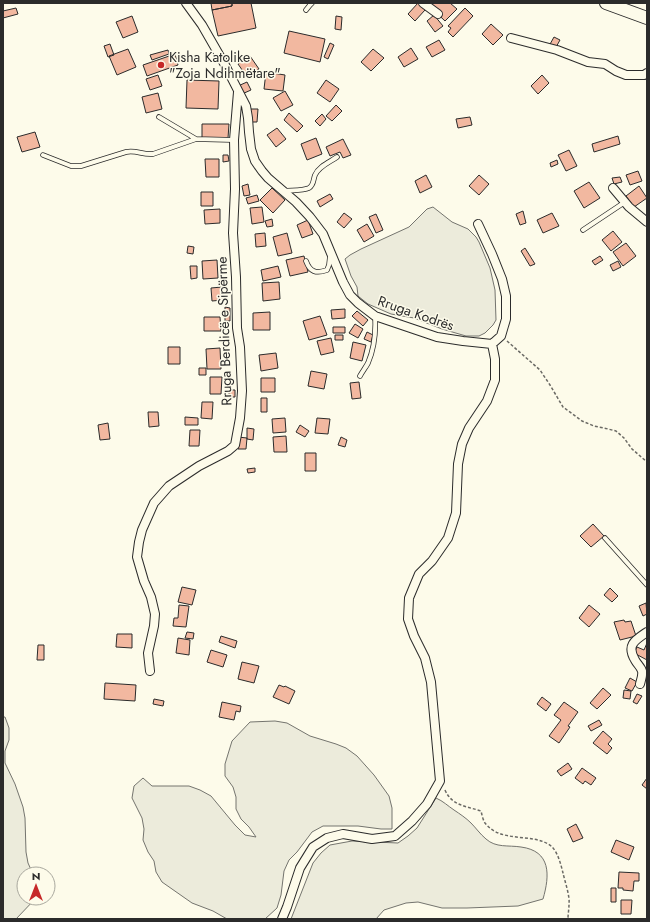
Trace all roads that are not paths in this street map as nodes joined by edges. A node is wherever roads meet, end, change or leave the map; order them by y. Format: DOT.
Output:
graph roads {
  1 [pos="186,3"];
  2 [pos="312,3"];
  3 [pos="423,3"];
  4 [pos="606,3"];
  5 [pos="306,10"];
  6 [pos="438,14"];
  7 [pos="647,18"];
  8 [pos="511,38"];
  9 [pos="647,73"];
  10 [pos="238,92"];
  11 [pos="159,117"];
  12 [pos="196,139"];
  13 [pos="234,140"];
  14 [pos="43,155"];
  15 [pos="337,157"];
  16 [pos="613,188"];
  17 [pos="283,191"];
  18 [pos="625,202"];
  19 [pos="647,222"];
  20 [pos="478,224"];
  21 [pos="583,230"];
  22 [pos="331,252"];
  23 [pos="306,262"];
  24 [pos="375,316"];
  25 [pos="492,344"];
  26 [pos="360,376"];
  27 [pos="605,538"];
  28 [pos="647,585"];
  29 [pos="647,632"];
  30 [pos="150,671"];
  31 [pos="640,684"];
  32 [pos="282,919"];
  1 -- 10 [label="street"];
  2 -- 5 [label="lane"];
  3 -- 6 [label="street"];
  4 -- 7 [label="main road"];
  8 -- 9 [label="street"];
  10 -- 13 [label="street, Rruga Berdicë e Sipërme"];
  10 -- 17 [label="street, Rruga Kodrës"];
  11 -- 12 [label="lane"];
  12 -- 13 [label="lane"];
  12 -- 14 [label="lane"];
  13 -- 30 [label="street, Rruga Berdicë e Sipërme"];
  15 -- 17 [label="lane"];
  16 -- 18 [label="street"];
  17 -- 22 [label="street, Rruga Kodrës"];
  18 -- 19 [label="street"];
  18 -- 21 [label="lane"];
  20 -- 25 [label="street"];
  22 -- 23 [label="lane"];
  22 -- 24 [label="street, Rruga Kodrës"];
  24 -- 25 [label="street, Rruga Kodrës"];
  24 -- 26 [label="lane"];
  25 -- 32 [label="street"];
  27 -- 28 [label="lane"];
  29 -- 31 [label="street"];
}
